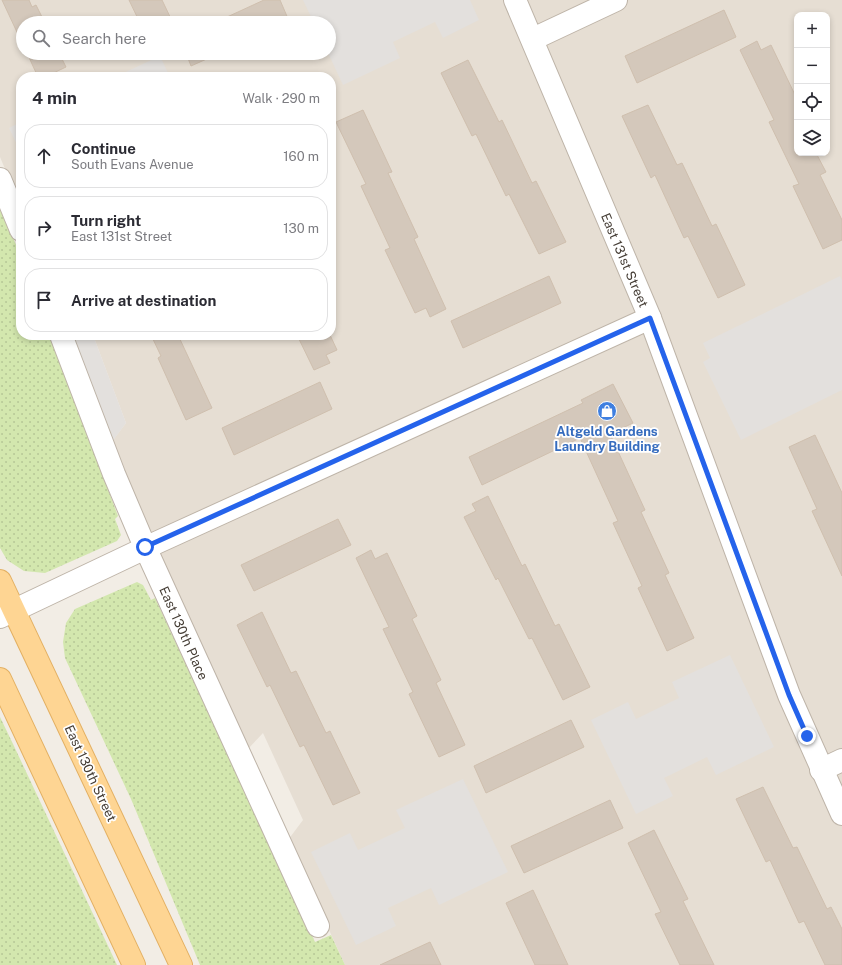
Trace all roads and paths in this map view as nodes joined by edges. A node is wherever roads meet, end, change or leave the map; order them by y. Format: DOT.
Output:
graph roads {
  1 [pos="515,0"];
  2 [pos="616,0"];
  3 [pos="533,40"];
  4 [pos="0,179"];
  5 [pos="16,218"];
  6 [pos="650,318"];
  7 [pos="63,340"];
  8 [pos="145,547"];
  9 [pos="0,580"];
  10 [pos="7,613"];
  11 [pos="0,679"];
  12 [pos="842,760"];
  13 [pos="822,770"];
  14 [pos="842,814"];
  15 [pos="318,926"];
  16 [pos="134,965"];
  17 [pos="181,965"];
  1 -- 3 [label="street, East 131st Street"];
  2 -- 3 [label="street"];
  3 -- 6 [label="street, East 131st Street"];
  4 -- 5 [label="street"];
  6 -- 8 [label="street"];
  6 -- 13 [label="street, East 131st Street"];
  7 -- 8 [label="street, East 130th Place"];
  8 -- 10 [label="street"];
  8 -- 15 [label="street, East 130th Place"];
  9 -- 10 [label="main road, East 130th Street"];
  10 -- 17 [label="main road, East 130th Street"];
  11 -- 16 [label="main road"];
  12 -- 13 [label="street"];
  13 -- 14 [label="street, East 131st Street"];
}
